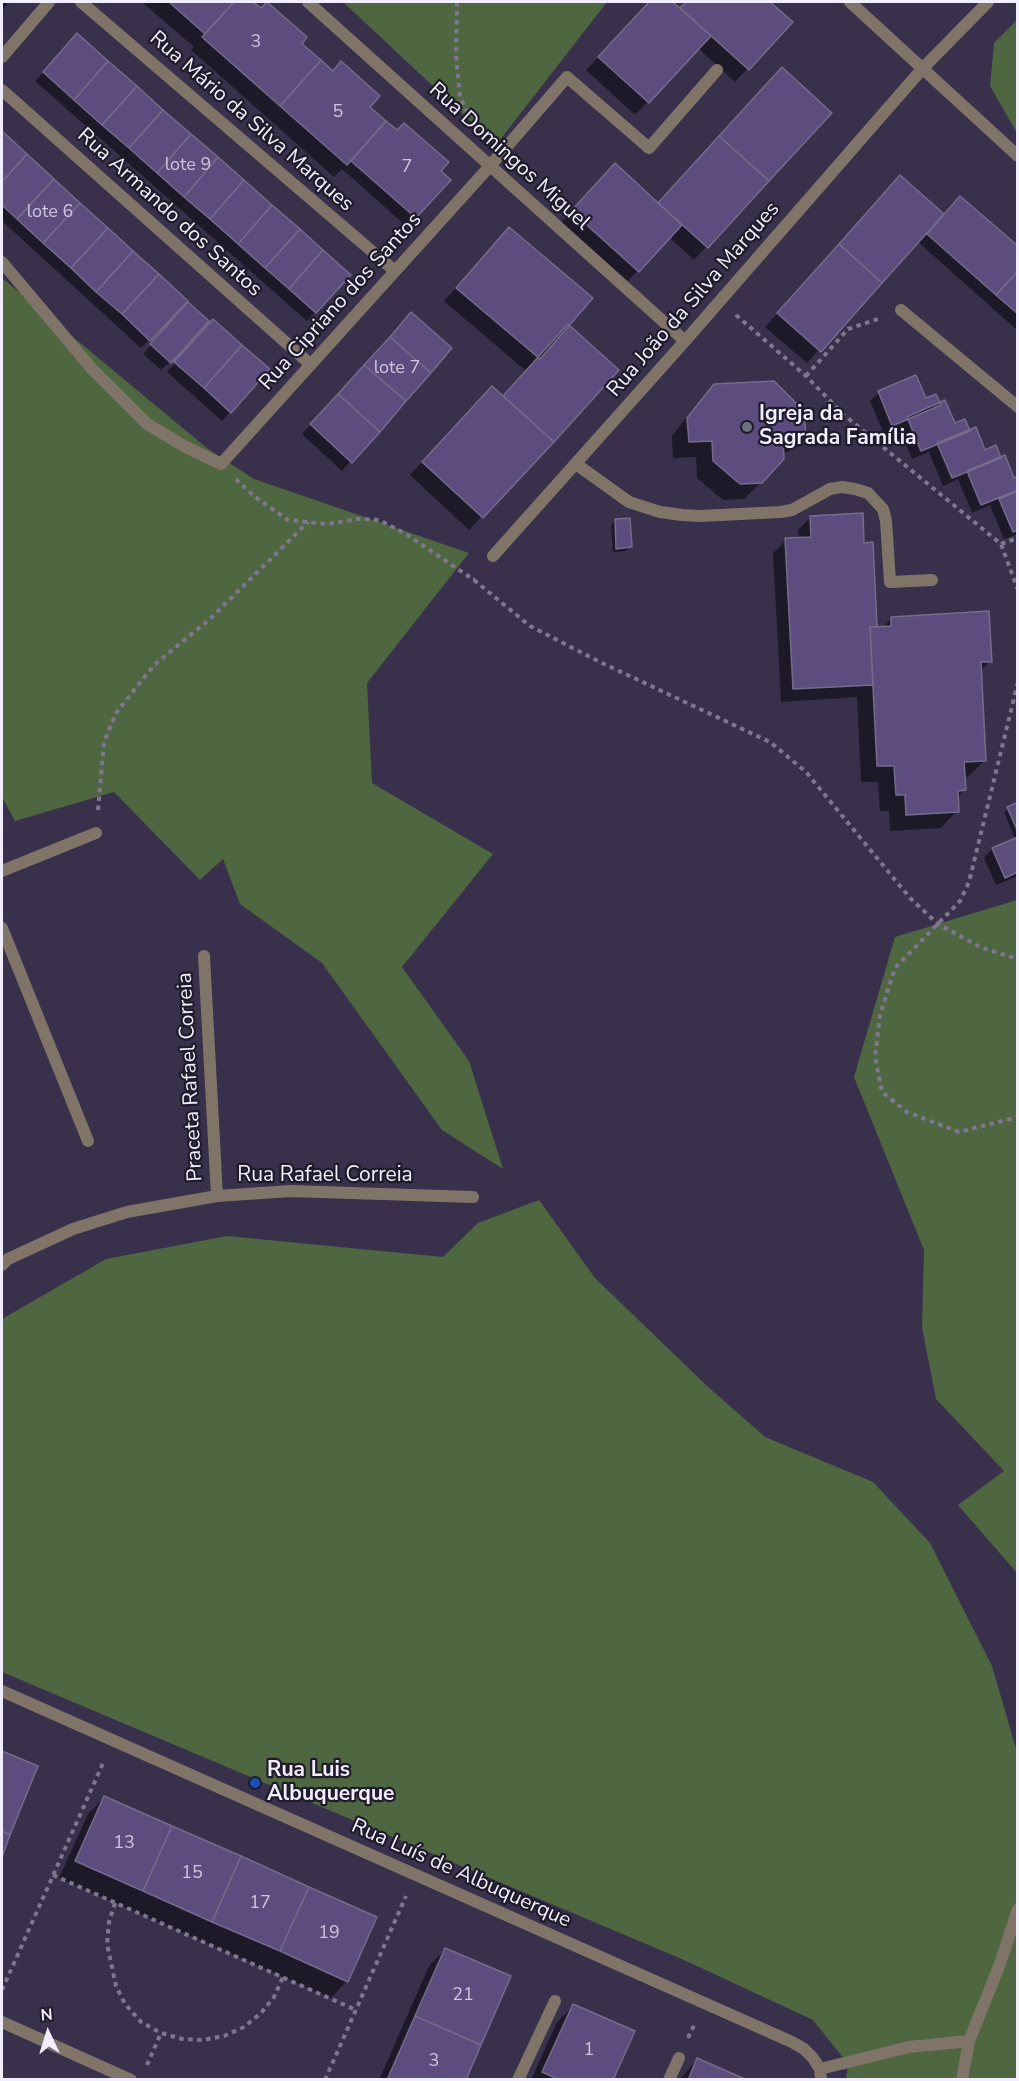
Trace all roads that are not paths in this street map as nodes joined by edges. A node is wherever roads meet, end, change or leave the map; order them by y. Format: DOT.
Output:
graph roads {
  1 [pos="49,2"];
  2 [pos="81,2"];
  3 [pos="308,2"];
  4 [pos="850,2"];
  5 [pos="988,2"];
  6 [pos="2,57"];
  7 [pos="923,68"];
  8 [pos="717,70"];
  9 [pos="2,90"];
  10 [pos="1017,156"];
  11 [pos="490,166"];
  12 [pos="2,262"];
  13 [pos="395,271"];
  14 [pos="901,310"];
  15 [pos="685,340"];
  16 [pos="310,364"];
  17 [pos="1017,407"];
  18 [pos="576,464"];
  19 [pos="493,556"];
  20 [pos="932,580"];
  21 [pos="96,833"];
  22 [pos="2,871"];
  23 [pos="2,928"];
  24 [pos="204,956"];
  25 [pos="88,1140"];
  26 [pos="217,1196"];
  27 [pos="473,1197"];
  28 [pos="4,1258"];
  29 [pos="2,1691"];
  30 [pos="1017,1909"];
  31 [pos="555,2001"];
  32 [pos="2,2022"];
  33 [pos="969,2042"];
  34 [pos="679,2058"];
  35 [pos="821,2074"];
  36 [pos="131,2079"];
  37 [pos="518,2079"];
  38 [pos="669,2079"];
  39 [pos="962,2079"];
  1 -- 6 [label="street"];
  2 -- 13 [label="street, Rua Mário da Silva Marques"];
  3 -- 11 [label="street, Rua Domingos Miguel"];
  4 -- 7 [label="street"];
  5 -- 7 [label="street, Rua João da Silva Marques"];
  7 -- 10 [label="street"];
  7 -- 15 [label="street, Rua João da Silva Marques"];
  8 -- 11 [label="street, Rua Cipriano dos Santos"];
  9 -- 16 [label="street, Rua Armando dos Santos"];
  11 -- 13 [label="street, Rua Cipriano dos Santos"];
  11 -- 15 [label="street, Rua Domingos Miguel"];
  12 -- 16 [label="street, Rua Cipriano dos Santos"];
  13 -- 16 [label="street, Rua Cipriano dos Santos"];
  14 -- 17 [label="street"];
  15 -- 18 [label="street, Rua João da Silva Marques"];
  18 -- 19 [label="street, Rua João da Silva Marques"];
  18 -- 20 [label="street"];
  21 -- 22 [label="street"];
  23 -- 25 [label="street"];
  24 -- 26 [label="street, Praceta Rafael Correia"];
  26 -- 27 [label="street, Rua Rafael Correia"];
  26 -- 28 [label="street, Rua Rafael Correia"];
  29 -- 35 [label="street, Rua Luís de Albuquerque"];
  30 -- 33 [label="street"];
  31 -- 37 [label="street"];
  32 -- 36 [label="street"];
  33 -- 35 [label="street"];
  33 -- 39 [label="street"];
  34 -- 38 [label="street"];
}
